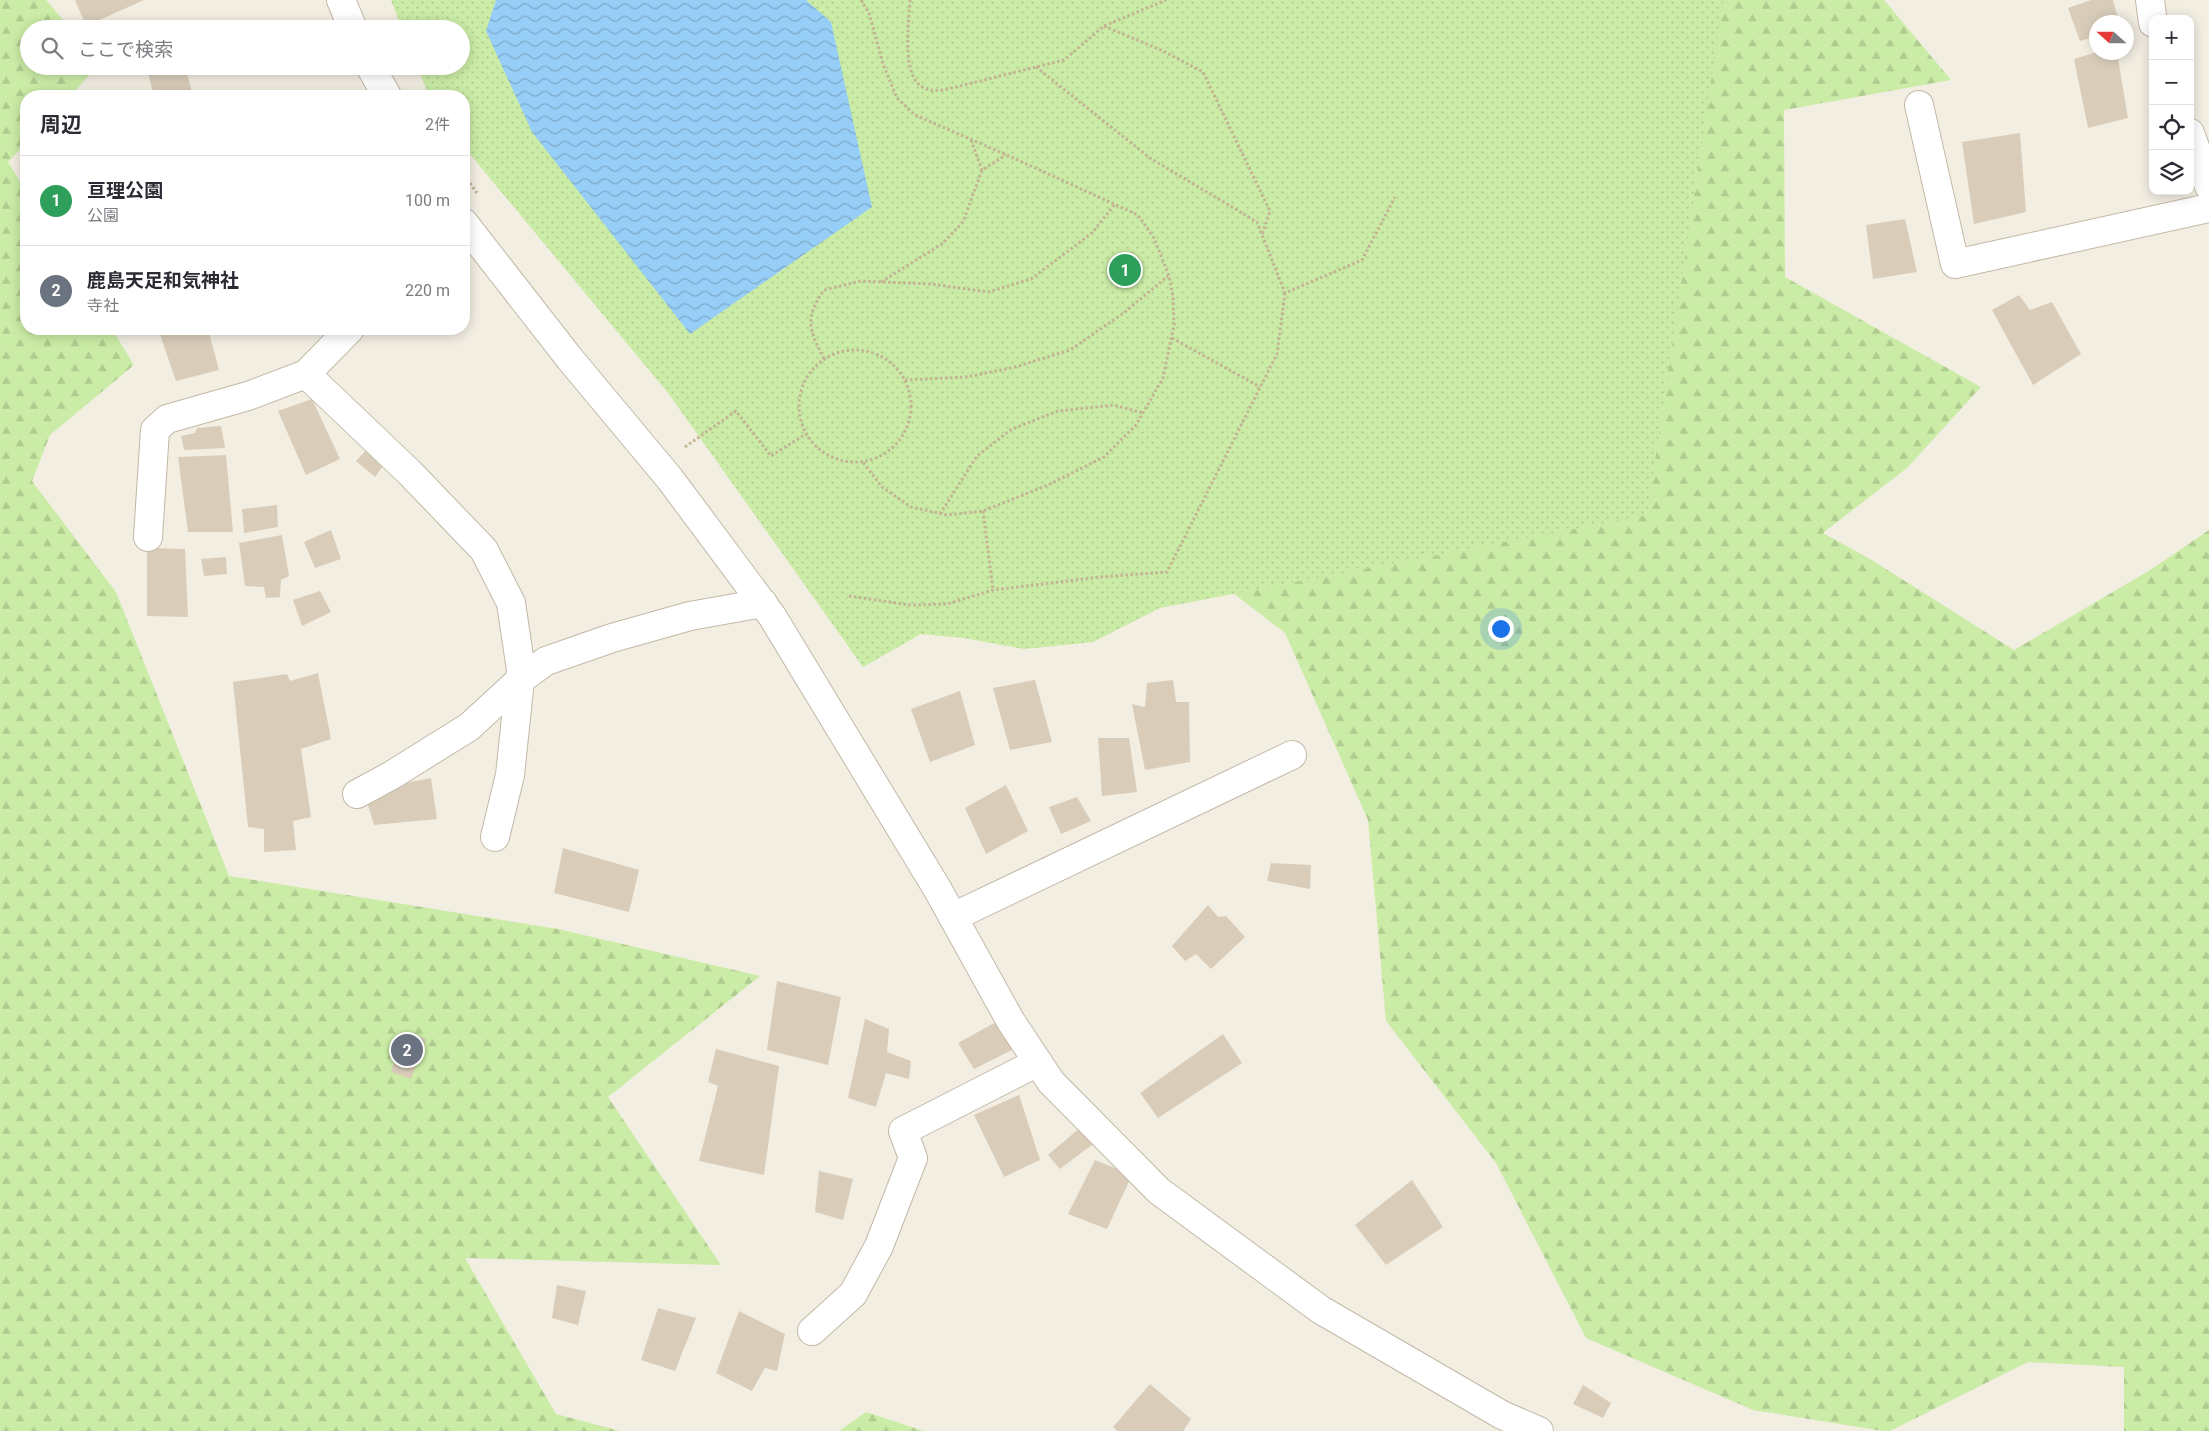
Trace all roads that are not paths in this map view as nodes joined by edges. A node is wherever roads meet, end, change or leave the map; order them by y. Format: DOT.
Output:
graph roads {
  1 [pos="340,0"];
  2 [pos="2150,0"];
  3 [pos="2152,15"];
  4 [pos="349,20"];
  5 [pos="375,75"];
  6 [pos="384,90"];
  7 [pos="1919,105"];
  8 [pos="2194,144"];
  9 [pos="2209,186"];
  10 [pos="2209,208"];
  11 [pos="470,231"];
  12 [pos="344,335"];
  13 [pos="306,374"];
  14 [pos="148,537"];
  15 [pos="763,603"];
  16 [pos="520,680"];
  17 [pos="1292,755"];
  18 [pos="357,794"];
  19 [pos="495,836"];
  20 [pos="953,917"];
  21 [pos="1044,1072"];
  22 [pos="812,1331"];
  23 [pos="1539,1431"];
  1 -- 4 [label="street"];
  2 -- 3 [label="street"];
  5 -- 6 [label="street"];
  7 -- 10 [label="street"];
  8 -- 9 [label="street"];
  11 -- 15 [label="street"];
  12 -- 13 [label="street"];
  13 -- 14 [label="street"];
  13 -- 16 [label="street"];
  15 -- 16 [label="street"];
  15 -- 20 [label="street"];
  16 -- 18 [label="street"];
  16 -- 19 [label="street"];
  17 -- 20 [label="street"];
  20 -- 21 [label="street"];
  21 -- 22 [label="street"];
  21 -- 23 [label="street"];
}
